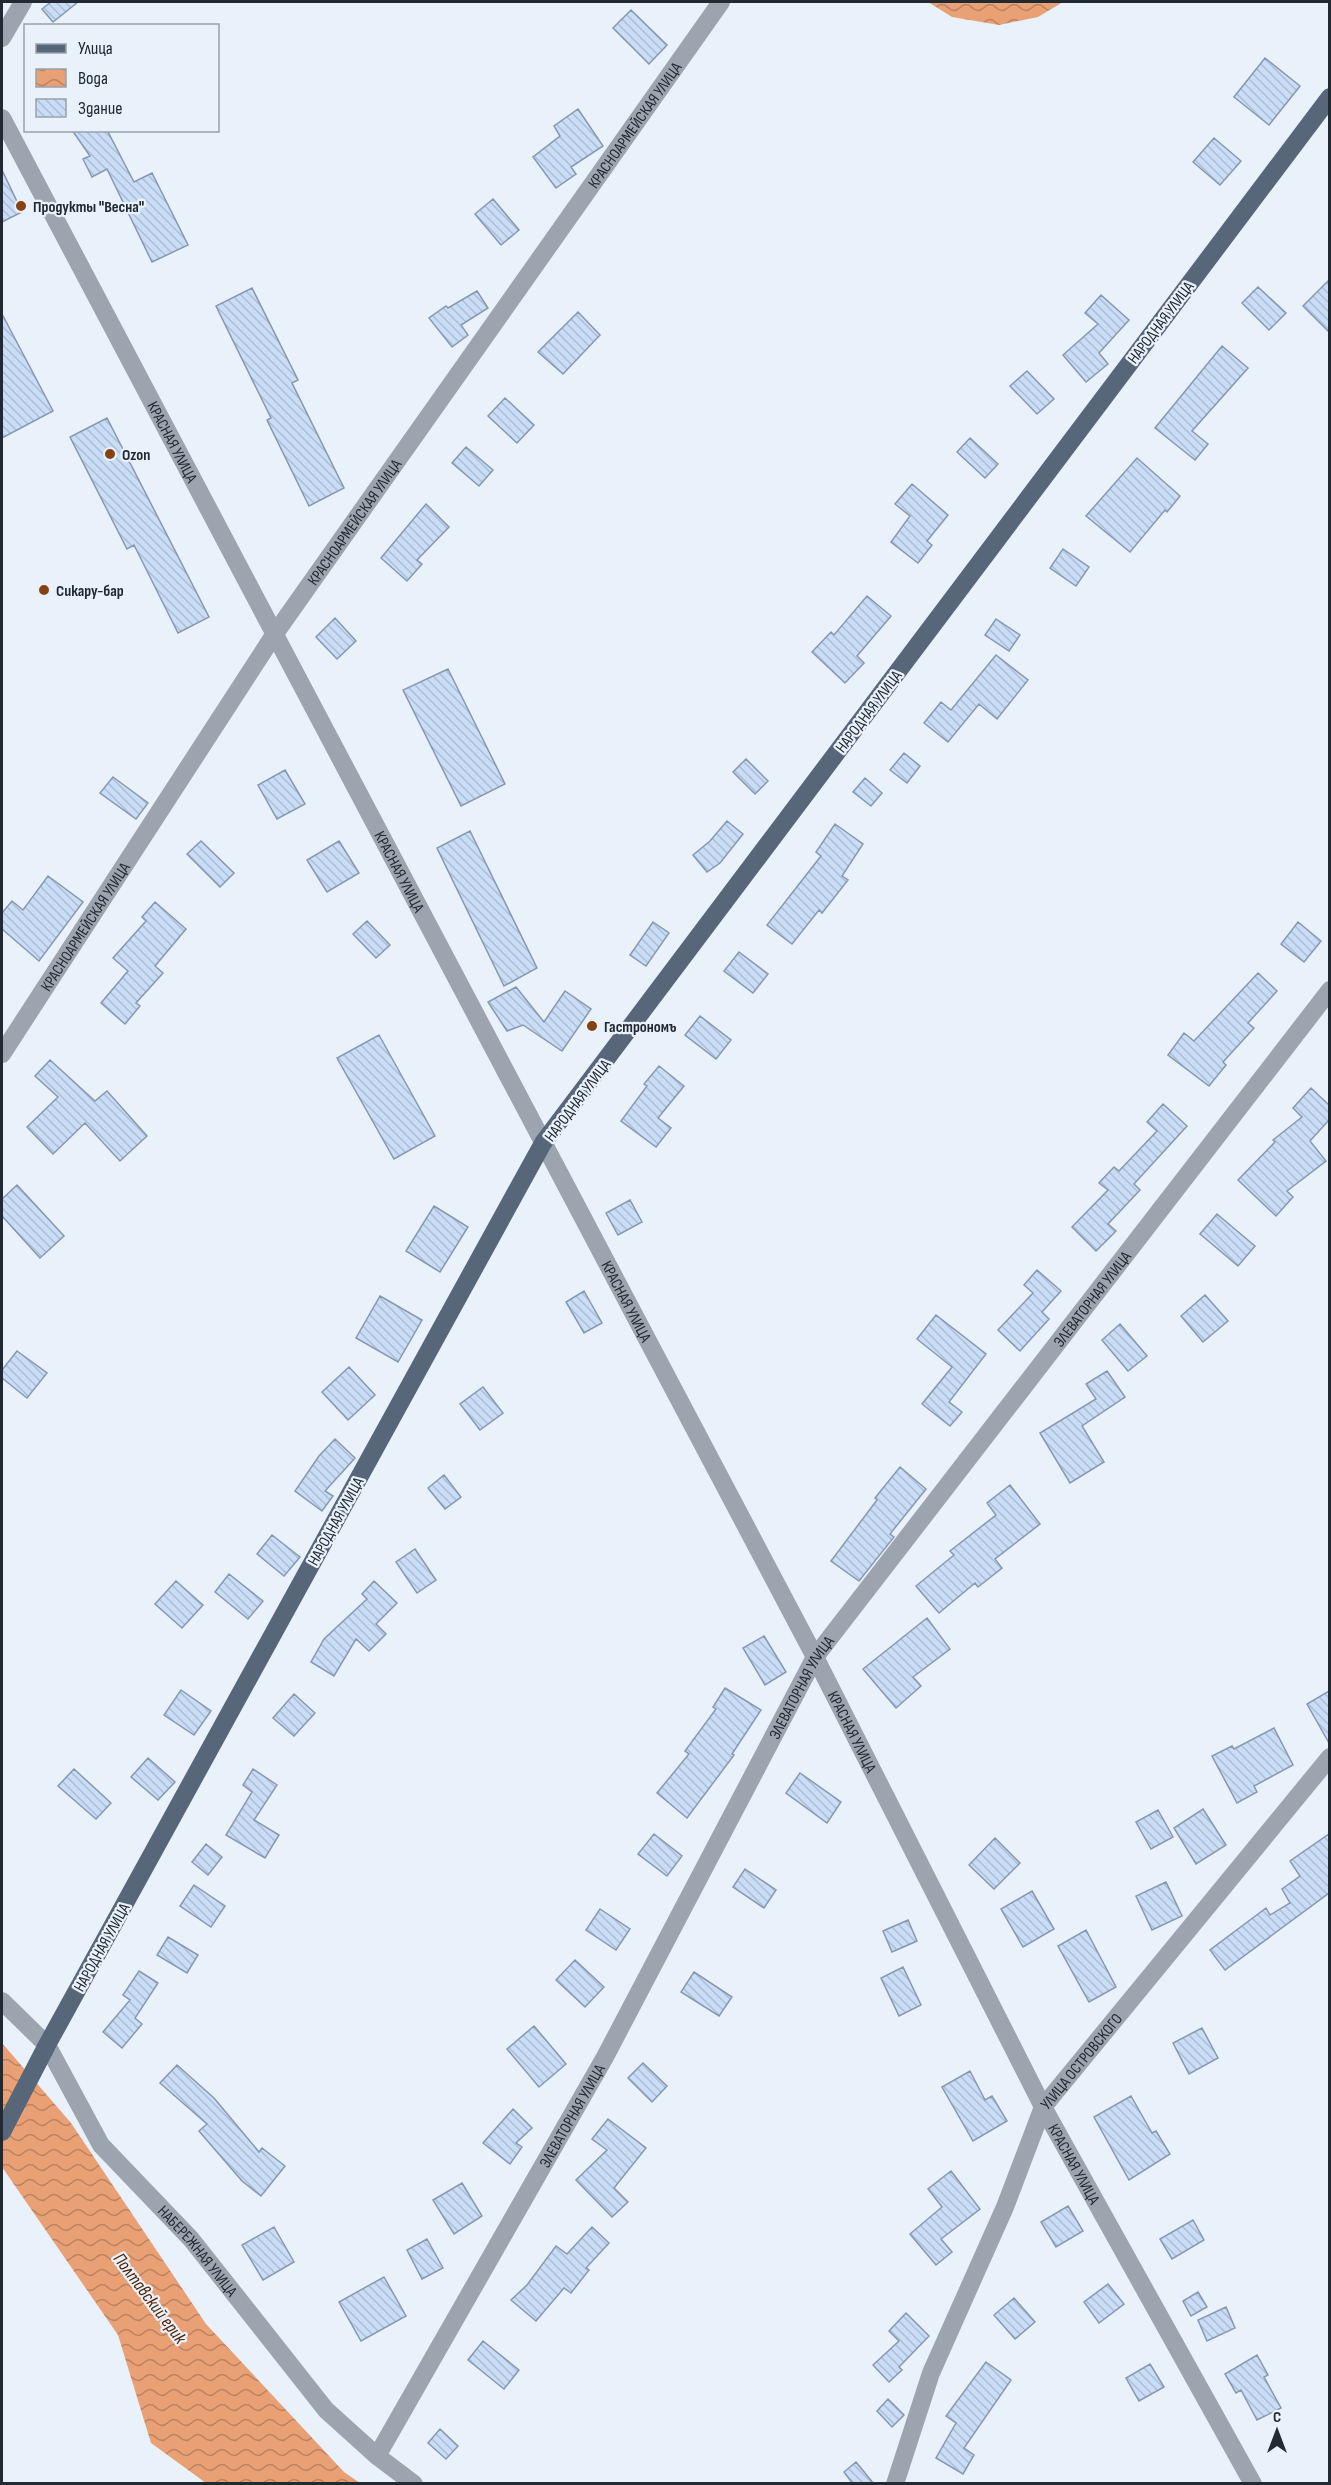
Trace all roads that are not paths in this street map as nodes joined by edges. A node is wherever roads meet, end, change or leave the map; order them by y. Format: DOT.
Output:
graph roads {
  1 [pos="23,2"];
  2 [pos="721,2"];
  3 [pos="2,38"];
  4 [pos="1329,96"];
  5 [pos="2,117"];
  6 [pos="274,635"];
  7 [pos="1329,990"];
  8 [pos="2,1054"];
  9 [pos="543,1143"];
  10 [pos="815,1657"];
  11 [pos="1329,1757"];
  12 [pos="2,2001"];
  13 [pos="47,2045"];
  14 [pos="1043,2107"];
  15 [pos="2,2132"];
  16 [pos="377,2456"];
  17 [pos="414,2484"];
  18 [pos="895,2484"];
  19 [pos="1253,2484"];
  1 -- 3 [label="street"];
  2 -- 6 [label="street, КРАСНОАРМЕЙСКАЯ УЛИЦА"];
  4 -- 9 [label="main road, НАРОДНАЯ УЛИЦА"];
  5 -- 6 [label="street, КРАСНАЯ УЛИЦА"];
  6 -- 8 [label="street, КРАСНОАРМЕЙСКАЯ УЛИЦА"];
  6 -- 9 [label="street, КРАСНАЯ УЛИЦА"];
  7 -- 10 [label="street, ЭЛЕВАТОРНАЯ УЛИЦА"];
  9 -- 10 [label="street, КРАСНАЯ УЛИЦА"];
  9 -- 13 [label="main road, НАРОДНАЯ УЛИЦА"];
  10 -- 14 [label="street, КРАСНАЯ УЛИЦА"];
  10 -- 16 [label="street, ЭЛЕВАТОРНАЯ УЛИЦА"];
  11 -- 14 [label="street, УЛИЦА ОСТРОВСКОГО"];
  12 -- 13 [label="street, НАБЕРЕЖНАЯ УЛИЦА"];
  13 -- 15 [label="main road, НАРОДНАЯ УЛИЦА"];
  13 -- 16 [label="street, НАБЕРЕЖНАЯ УЛИЦА"];
  14 -- 18 [label="street, УЛИЦА ОСТРОВСКОГО"];
  14 -- 19 [label="street, КРАСНАЯ УЛИЦА"];
  16 -- 17 [label="street, НАБЕРЕЖНАЯ УЛИЦА"];
}
